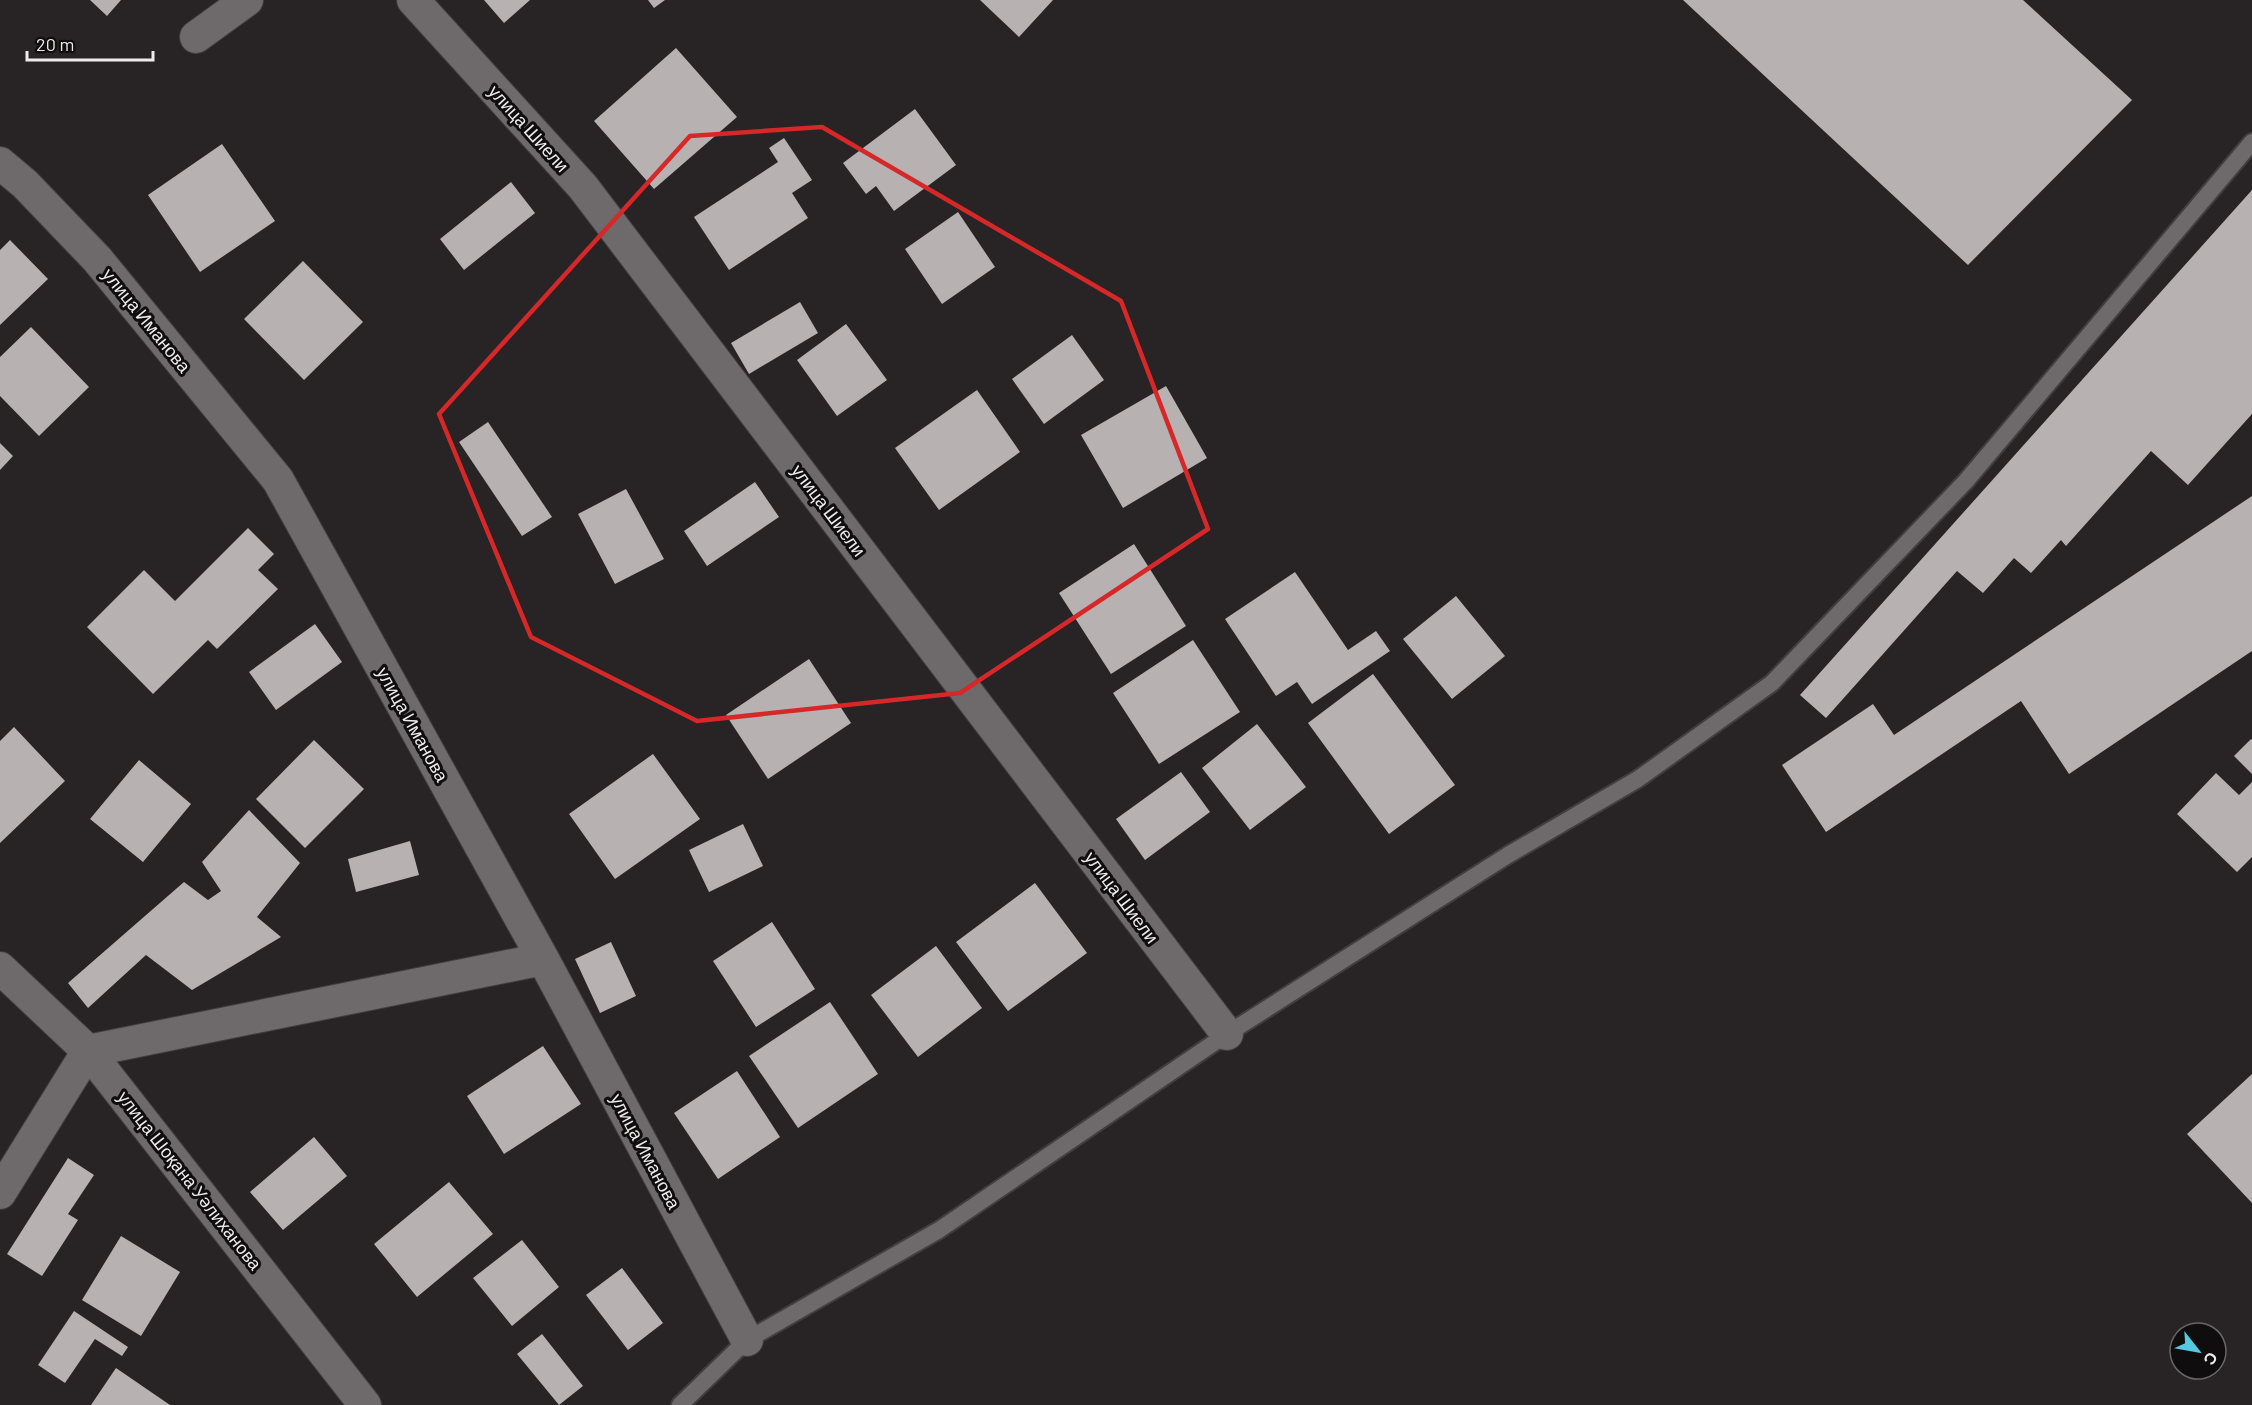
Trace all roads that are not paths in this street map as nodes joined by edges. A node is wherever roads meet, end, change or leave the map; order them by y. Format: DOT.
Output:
graph roads {
  1 [pos="247,0"];
  2 [pos="413,0"];
  3 [pos="196,37"];
  4 [pos="2252,142"];
  5 [pos="0,163"];
  6 [pos="543,959"];
  7 [pos="0,968"];
  8 [pos="1227,1034"];
  9 [pos="88,1051"];
  10 [pos="0,1193"];
  11 [pos="747,1340"];
  12 [pos="365,1405"];
  13 [pos="680,1405"];
  1 -- 3 [label="street"];
  2 -- 8 [label="street, улица Шиели"];
  4 -- 8 [label="lane"];
  5 -- 6 [label="street, улица Иманова"];
  6 -- 9 [label="street"];
  6 -- 11 [label="street, улица Иманова"];
  7 -- 9 [label="street, улица Шоқана Уәлиханова"];
  8 -- 11 [label="lane"];
  9 -- 10 [label="street"];
  9 -- 12 [label="street, улица Шоқана Уәлиханова"];
  11 -- 13 [label="lane"];
}
